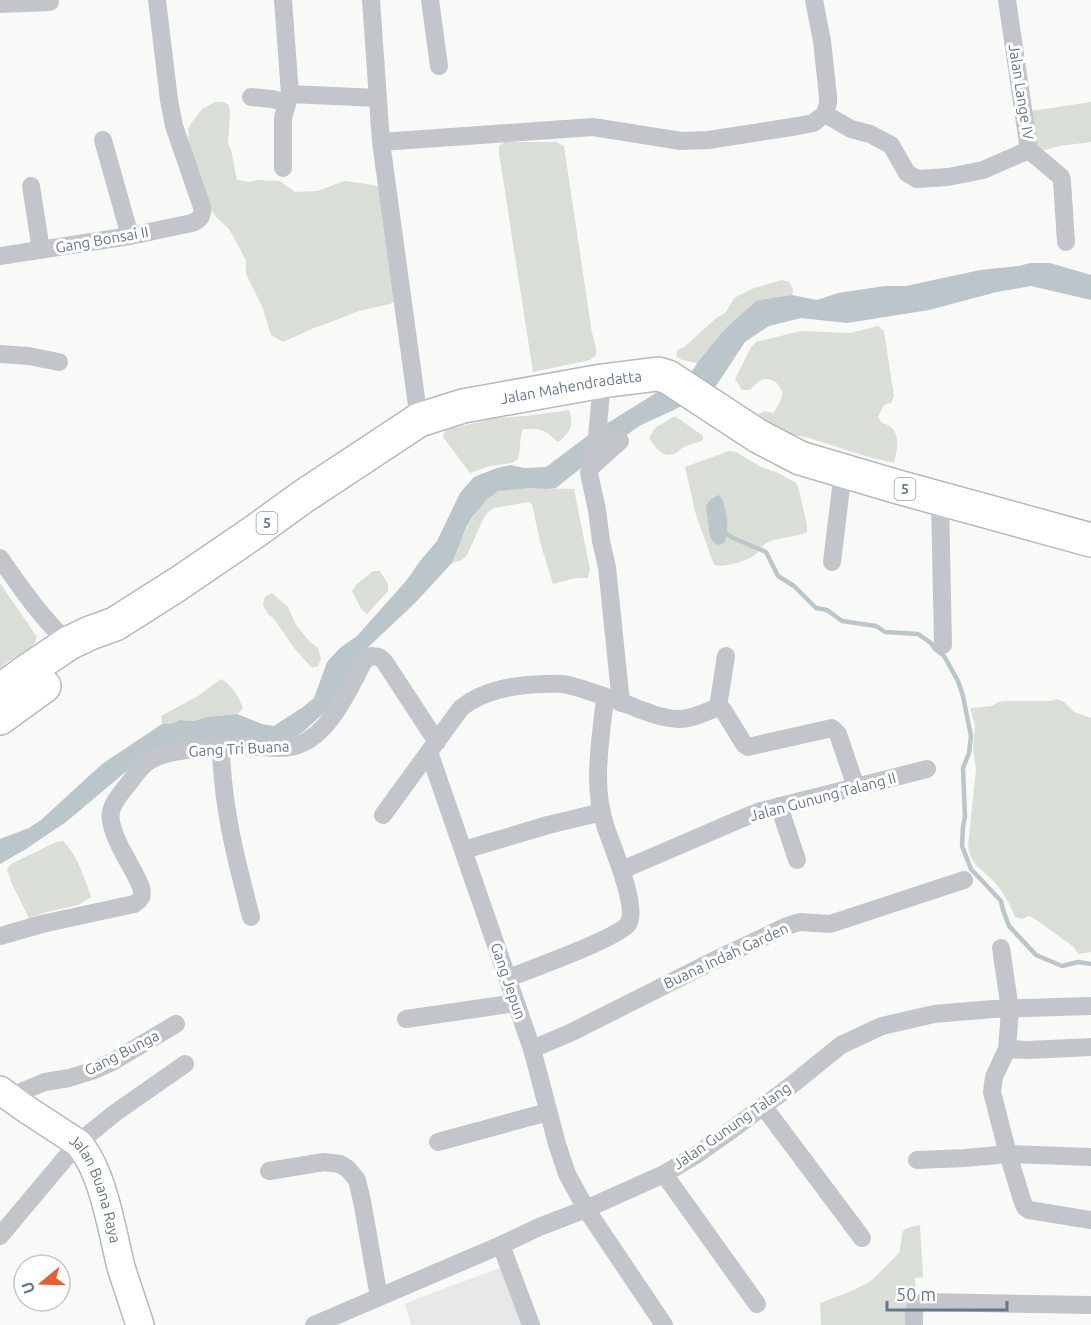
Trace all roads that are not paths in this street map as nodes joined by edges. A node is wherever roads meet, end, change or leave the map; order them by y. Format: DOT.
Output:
graph roads {
  1 [pos="157,0"];
  2 [pos="283,0"];
  3 [pos="371,0"];
  4 [pos="430,0"];
  5 [pos="814,0"];
  6 [pos="1007,0"];
  7 [pos="50,2"];
  8 [pos="0,4"];
  9 [pos="439,66"];
  10 [pos="251,97"];
  11 [pos="377,98"];
  12 [pos="288,99"];
  13 [pos="825,114"];
  14 [pos="103,140"];
  15 [pos="381,142"];
  16 [pos="1029,150"];
  17 [pos="283,168"];
  18 [pos="31,186"];
  19 [pos="130,236"];
  20 [pos="1066,242"];
  21 [pos="41,250"];
  22 [pos="0,256"];
  23 [pos="0,354"];
  24 [pos="59,362"];
  25 [pos="601,393"];
  26 [pos="419,420"];
  27 [pos="620,441"];
  28 [pos="592,463"];
  29 [pos="843,471"];
  30 [pos="940,498"];
  31 [pos="1091,540"];
  32 [pos="0,558"];
  33 [pos="832,562"];
  34 [pos="115,624"];
  35 [pos="69,643"];
  36 [pos="943,645"];
  37 [pos="726,656"];
  38 [pos="0,691"];
  39 [pos="613,700"];
  40 [pos="718,707"];
  41 [pos="0,718"];
  42 [pos="221,747"];
  43 [pos="433,747"];
  44 [pos="927,769"];
  45 [pos="856,787"];
  46 [pos="779,806"];
  47 [pos="602,812"];
  48 [pos="384,815"];
  49 [pos="464,850"];
  50 [pos="797,860"];
  51 [pos="622,870"];
  52 [pos="964,879"];
  53 [pos="251,917"];
  54 [pos="0,936"];
  55 [pos="1001,948"];
  56 [pos="508,978"];
  57 [pos="516,1003"];
  58 [pos="1091,1006"];
  59 [pos="1010,1010"];
  60 [pos="406,1019"];
  61 [pos="176,1024"];
  62 [pos="1091,1047"];
  63 [pos="1006,1049"];
  64 [pos="532,1050"];
  65 [pos="185,1064"];
  66 [pos="3,1097"];
  67 [pos="763,1106"];
  68 [pos="548,1112"];
  69 [pos="438,1142"];
  70 [pos="78,1143"];
  71 [pos="1008,1154"];
  72 [pos="1091,1157"];
  73 [pos="917,1160"];
  74 [pos="269,1171"];
  75 [pos="664,1174"];
  76 [pos="586,1209"];
  77 [pos="1091,1220"];
  78 [pos="0,1236"];
  79 [pos="862,1238"];
  80 [pos="501,1245"];
  81 [pos="379,1297"];
  82 [pos="757,1304"];
  83 [pos="1091,1305"];
  84 [pos="915,1316"];
  85 [pos="140,1325"];
  86 [pos="314,1325"];
  87 [pos="531,1325"];
  88 [pos="664,1325"];
  1 -- 19 [label="street, Gang Bonsai II"];
  2 -- 12 [label="street"];
  3 -- 11 [label="street"];
  4 -- 9 [label="street"];
  5 -- 13 [label="street"];
  6 -- 16 [label="street, Jalan Lange IV"];
  7 -- 8 [label="street"];
  10 -- 12 [label="street"];
  11 -- 12 [label="street"];
  11 -- 15 [label="street"];
  12 -- 17 [label="street"];
  13 -- 15 [label="street"];
  13 -- 16 [label="street"];
  14 -- 19 [label="street"];
  15 -- 26 [label="street"];
  16 -- 20 [label="street, Jalan Lange IV"];
  18 -- 21 [label="street"];
  19 -- 21 [label="street, Gang Bonsai II"];
  21 -- 22 [label="street, Gang Bonsai II"];
  23 -- 24 [label="street"];
  25 -- 26 [label="highway, Jalan Mahendradatta / 5"];
  25 -- 28 [label="street"];
  25 -- 29 [label="highway, Jalan Mahendradatta / 5"];
  26 -- 34 [label="highway, Jalan Mahendradatta / 5"];
  27 -- 28 [label="street"];
  28 -- 39 [label="street"];
  29 -- 30 [label="highway, Jalan Mahendradatta / 5"];
  29 -- 33 [label="street"];
  30 -- 31 [label="highway, Jalan Mahendradatta / 5"];
  30 -- 36 [label="street"];
  32 -- 35 [label="street"];
  34 -- 35 [label="highway, Jalan Mahendradatta / 5"];
  34 -- 41 [label="highway, Jalan Mahendradatta / 5"];
  35 -- 38 [label="highway, Jalan Mahendradatta / 5"];
  37 -- 40 [label="street"];
  39 -- 40 [label="street"];
  39 -- 43 [label="street"];
  39 -- 47 [label="street"];
  40 -- 45 [label="street"];
  42 -- 43 [label="street, Gang Tri Buana"];
  42 -- 53 [label="street"];
  42 -- 54 [label="street, Gang Tri Buana"];
  43 -- 48 [label="street"];
  43 -- 49 [label="street, Gang Jepun"];
  44 -- 45 [label="street, Jalan Gunung Talang II"];
  45 -- 46 [label="street, Jalan Gunung Talang II"];
  46 -- 50 [label="street"];
  46 -- 51 [label="street, Jalan Gunung Talang II"];
  47 -- 49 [label="street"];
  47 -- 51 [label="street"];
  49 -- 56 [label="street, Gang Jepun"];
  51 -- 56 [label="street"];
  52 -- 64 [label="street, Buana Indah Garden"];
  55 -- 59 [label="street"];
  56 -- 57 [label="street, Gang Jepun"];
  57 -- 60 [label="street"];
  57 -- 64 [label="street, Gang Jepun"];
  58 -- 59 [label="street, Jalan Gunung Talang"];
  59 -- 63 [label="street"];
  59 -- 67 [label="street, Jalan Gunung Talang"];
  61 -- 66 [label="street, Gang Bunga"];
  62 -- 63 [label="street"];
  63 -- 71 [label="street"];
  64 -- 68 [label="street, Gang Jepun"];
  65 -- 70 [label="street"];
  66 -- 70 [label="street, Jalan Buana Raya"];
  67 -- 75 [label="street, Jalan Gunung Talang"];
  67 -- 79 [label="street"];
  68 -- 69 [label="street"];
  68 -- 76 [label="street, Gang Jepun"];
  70 -- 78 [label="street"];
  70 -- 85 [label="street, Jalan Buana Raya"];
  71 -- 72 [label="street"];
  71 -- 73 [label="street"];
  71 -- 77 [label="street"];
  74 -- 81 [label="street"];
  75 -- 76 [label="street, Jalan Gunung Talang"];
  75 -- 82 [label="street"];
  76 -- 80 [label="street, Jalan Gunung Talang"];
  76 -- 88 [label="street, Gang Jepun"];
  80 -- 81 [label="street, Jalan Gunung Talang"];
  80 -- 87 [label="street"];
  81 -- 86 [label="street, Jalan Gunung Talang"];
  83 -- 84 [label="street"];
}
